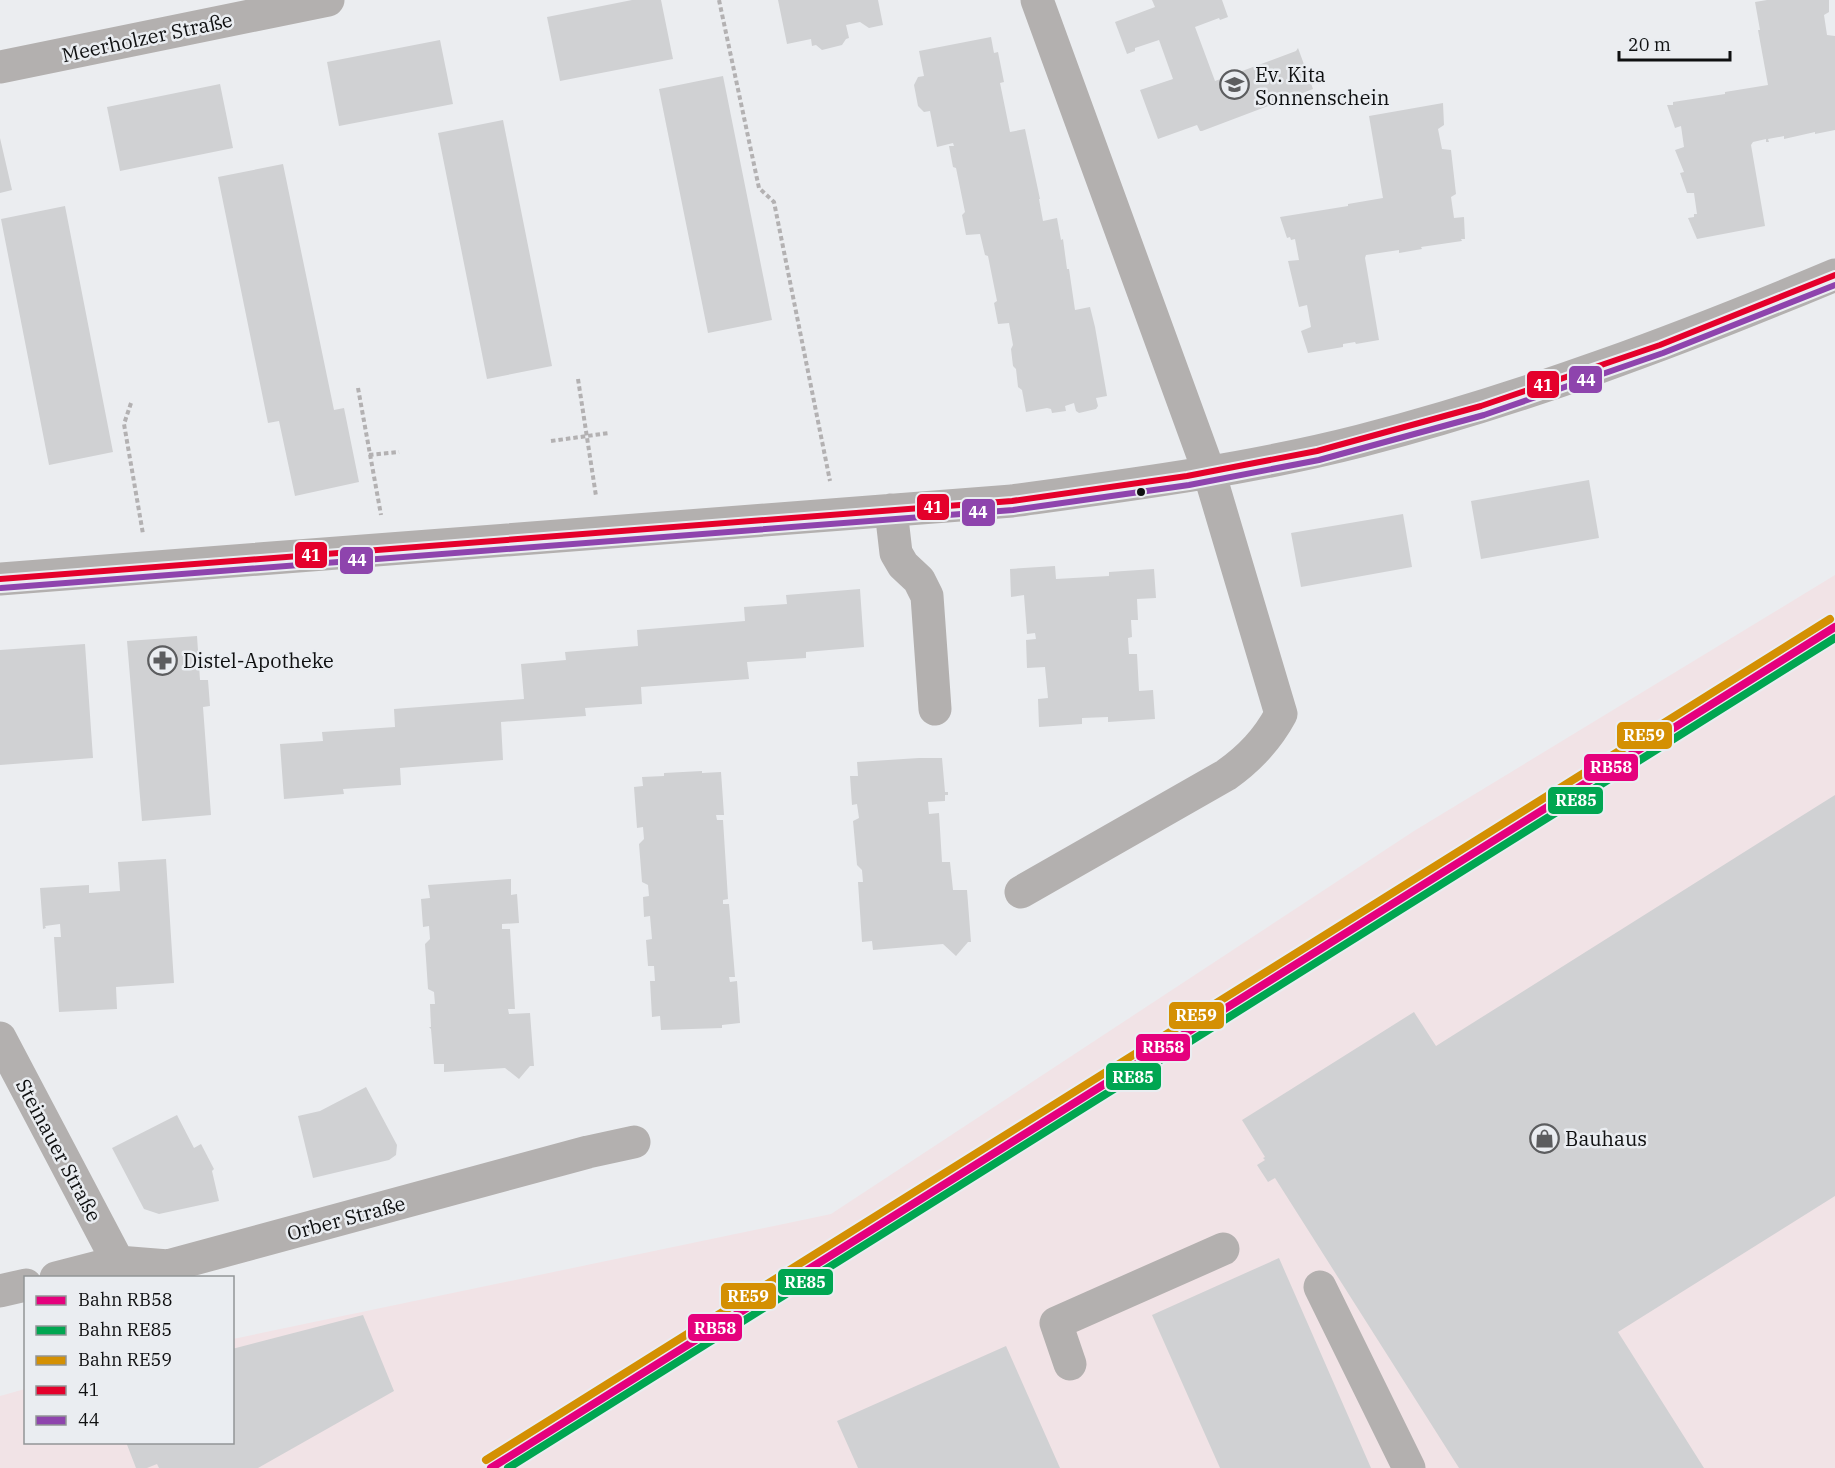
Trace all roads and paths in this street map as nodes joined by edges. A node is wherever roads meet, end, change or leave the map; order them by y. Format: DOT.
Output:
graph roads {
  1 [pos="328,0"];
  2 [pos="719,0"];
  3 [pos="1038,0"];
  4 [pos="0,67"];
  5 [pos="1835,275"];
  6 [pos="578,378"];
  7 [pos="358,388"];
  8 [pos="131,403"];
  9 [pos="609,433"];
  10 [pos="585,435"];
  11 [pos="551,441"];
  12 [pos="399,452"];
  13 [pos="369,455"];
  14 [pos="1209,472"];
  15 [pos="891,510"];
  16 [pos="836,514"];
  17 [pos="602,532"];
  18 [pos="387,549"];
  19 [pos="149,567"];
  20 [pos="0,579"];
  21 [pos="935,709"];
  22 [pos="1021,892"];
  23 [pos="0,1038"];
  24 [pos="634,1142"];
  25 [pos="1223,1249"];
  26 [pos="118,1262"];
  27 [pos="64,1276"];
  28 [pos="24,1286"];
  29 [pos="1320,1287"];
  30 [pos="0,1292"];
  31 [pos="1070,1364"];
  32 [pos="1409,1468"];
  1 -- 4 [label="street, Meerholzer Straße"];
  2 -- 16 [label="path"];
  3 -- 14 [label="street"];
  5 -- 14 [label="street"];
  6 -- 10 [label="path"];
  7 -- 13 [label="path"];
  8 -- 19 [label="path"];
  9 -- 10 [label="path"];
  10 -- 11 [label="path"];
  10 -- 17 [label="path"];
  12 -- 13 [label="path"];
  13 -- 18 [label="path"];
  14 -- 15 [label="street"];
  14 -- 22 [label="street"];
  15 -- 16 [label="street"];
  15 -- 21 [label="street"];
  16 -- 17 [label="street"];
  17 -- 18 [label="street"];
  18 -- 19 [label="street"];
  19 -- 20 [label="street"];
  23 -- 26 [label="street, Steinauer Straße"];
  24 -- 26 [label="street, Orber Straße"];
  25 -- 31 [label="street"];
  26 -- 27 [label="street, Orber Straße"];
  28 -- 30 [label="street"];
  29 -- 32 [label="street"];
}
